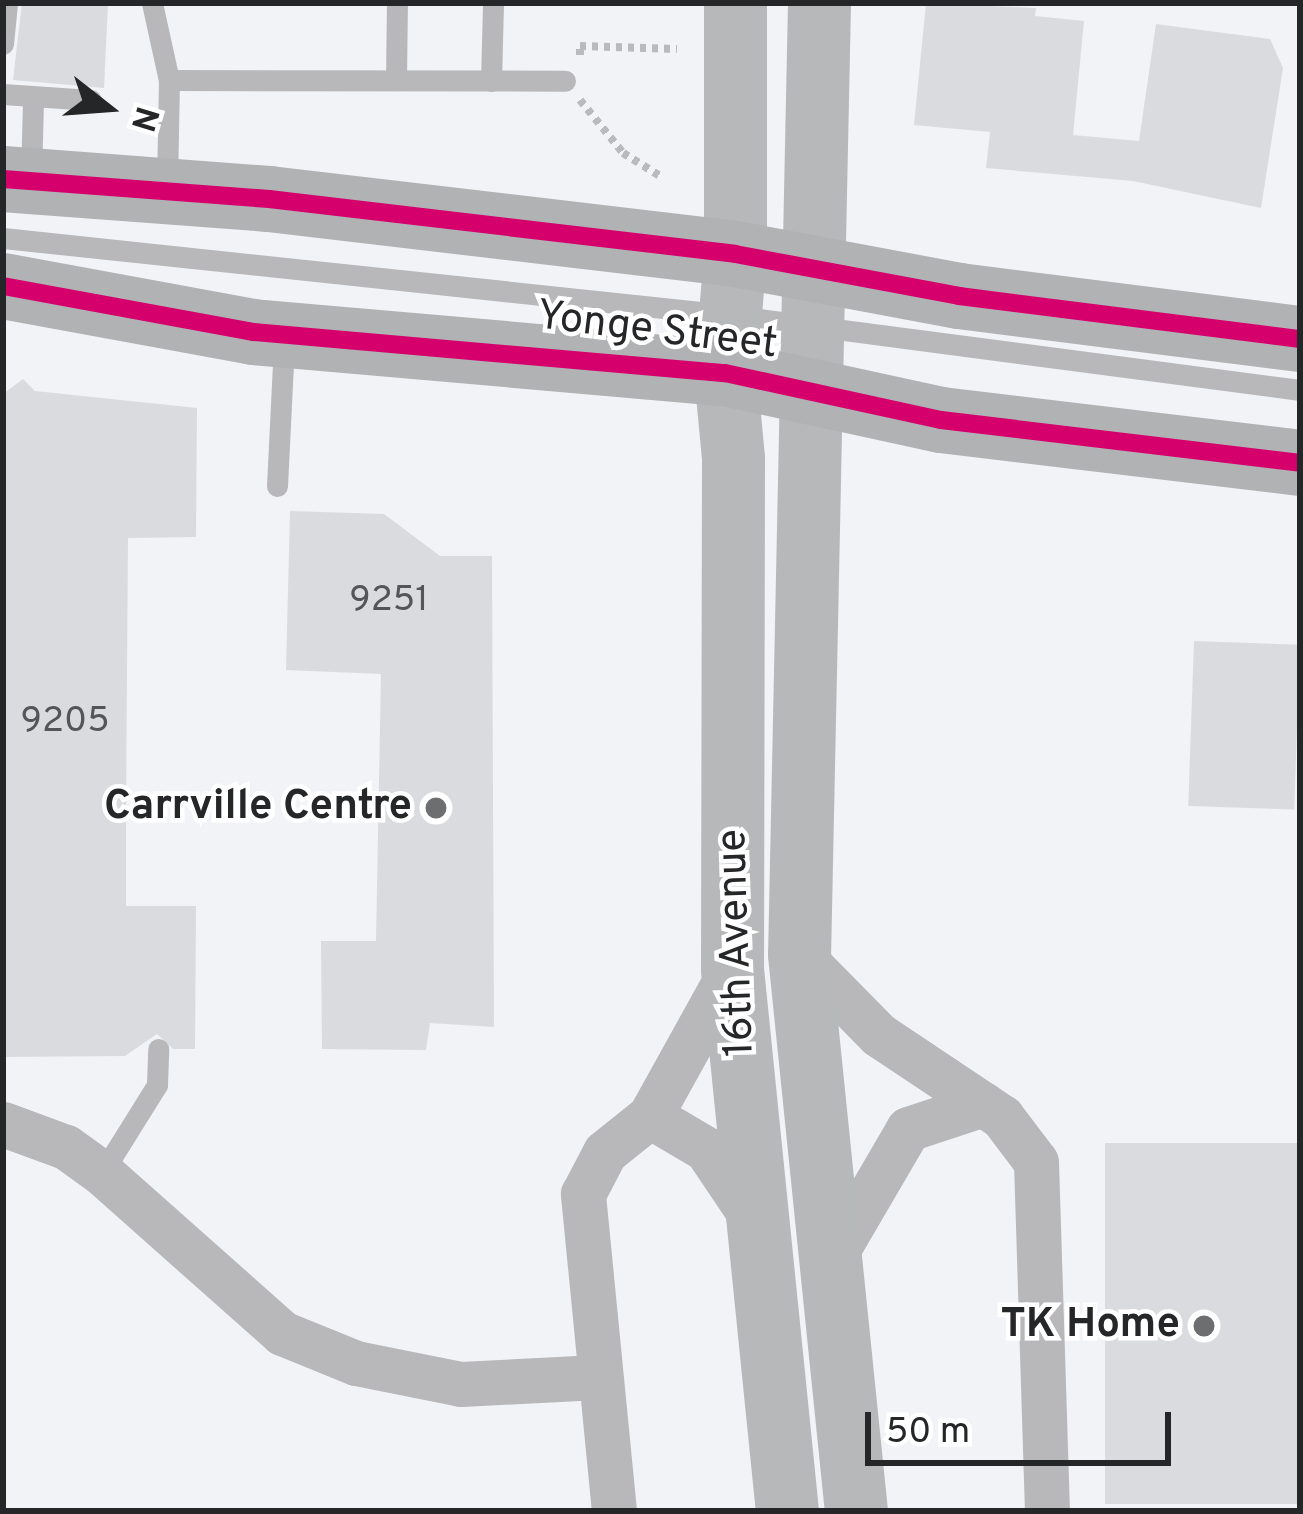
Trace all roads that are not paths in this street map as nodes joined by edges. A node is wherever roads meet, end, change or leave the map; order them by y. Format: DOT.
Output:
graph roads {
  1 [pos="7,3"];
  2 [pos="152,3"];
  3 [pos="398,3"];
  4 [pos="493,3"];
  5 [pos="735,3"];
  6 [pos="819,3"];
  7 [pos="3,44"];
  8 [pos="3,72"];
  9 [pos="575,76"];
  10 [pos="170,80"];
  11 [pos="396,80"];
  12 [pos="491,81"];
  13 [pos="5,95"];
  14 [pos="33,100"];
  15 [pos="92,100"];
  16 [pos="167,191"];
  17 [pos="12,199"];
  18 [pos="3,286"];
  19 [pos="730,314"];
  20 [pos="811,328"];
  21 [pos="285,334"];
  22 [pos="1300,339"];
  23 [pos="1300,390"];
  24 [pos="1300,463"];
  25 [pos="278,486"];
  26 [pos="800,954"];
  27 [pos="732,969"];
  28 [pos="158,1049"];
  29 [pos="983,1104"];
  30 [pos="650,1116"];
  31 [pos="3,1124"];
  32 [pos="102,1173"];
  33 [pos="755,1223"];
  34 [pos="831,1261"];
  35 [pos="598,1378"];
  36 [pos="614,1511"];
  37 [pos="787,1511"];
  38 [pos="856,1511"];
  39 [pos="1047,1511"];
  1 -- 7 [label="lane"];
  2 -- 10 [label="lane"];
  3 -- 11 [label="lane"];
  4 -- 12 [label="lane"];
  5 -- 19 [label="main road, 16th Avenue"];
  6 -- 20 [label="main road, 16th Avenue"];
  8 -- 13 [label="lane"];
  9 -- 12 [label="lane"];
  10 -- 11 [label="lane"];
  10 -- 16 [label="lane"];
  11 -- 12 [label="lane"];
  13 -- 14 [label="lane"];
  14 -- 15 [label="lane"];
  14 -- 17 [label="lane"];
  16 -- 17 [label="main road, Yonge Street"];
  16 -- 19 [label="main road, Yonge Street"];
  17 -- 19 [label="lane"];
  18 -- 21 [label="main road, Yonge Street"];
  19 -- 20 [label="main road, Yonge Street"];
  19 -- 20 [label="main road, Yonge Street"];
  19 -- 21 [label="main road, Yonge Street"];
  19 -- 27 [label="main road, 16th Avenue"];
  20 -- 22 [label="main road, Yonge Street"];
  20 -- 23 [label="lane"];
  20 -- 24 [label="main road, Yonge Street"];
  20 -- 26 [label="main road, 16th Avenue"];
  21 -- 25 [label="lane"];
  26 -- 29 [label="street, 16th Avenue"];
  26 -- 34 [label="main road, 16th Avenue"];
  27 -- 30 [label="street"];
  27 -- 33 [label="main road, 16th Avenue"];
  28 -- 32 [label="lane"];
  29 -- 34 [label="street"];
  29 -- 39 [label="street, 16th Avenue"];
  30 -- 33 [label="street"];
  30 -- 35 [label="street"];
  31 -- 32 [label="street"];
  32 -- 35 [label="street"];
  33 -- 37 [label="main road, 16th Avenue"];
  34 -- 38 [label="main road, 16th Avenue"];
  35 -- 36 [label="street"];
}
